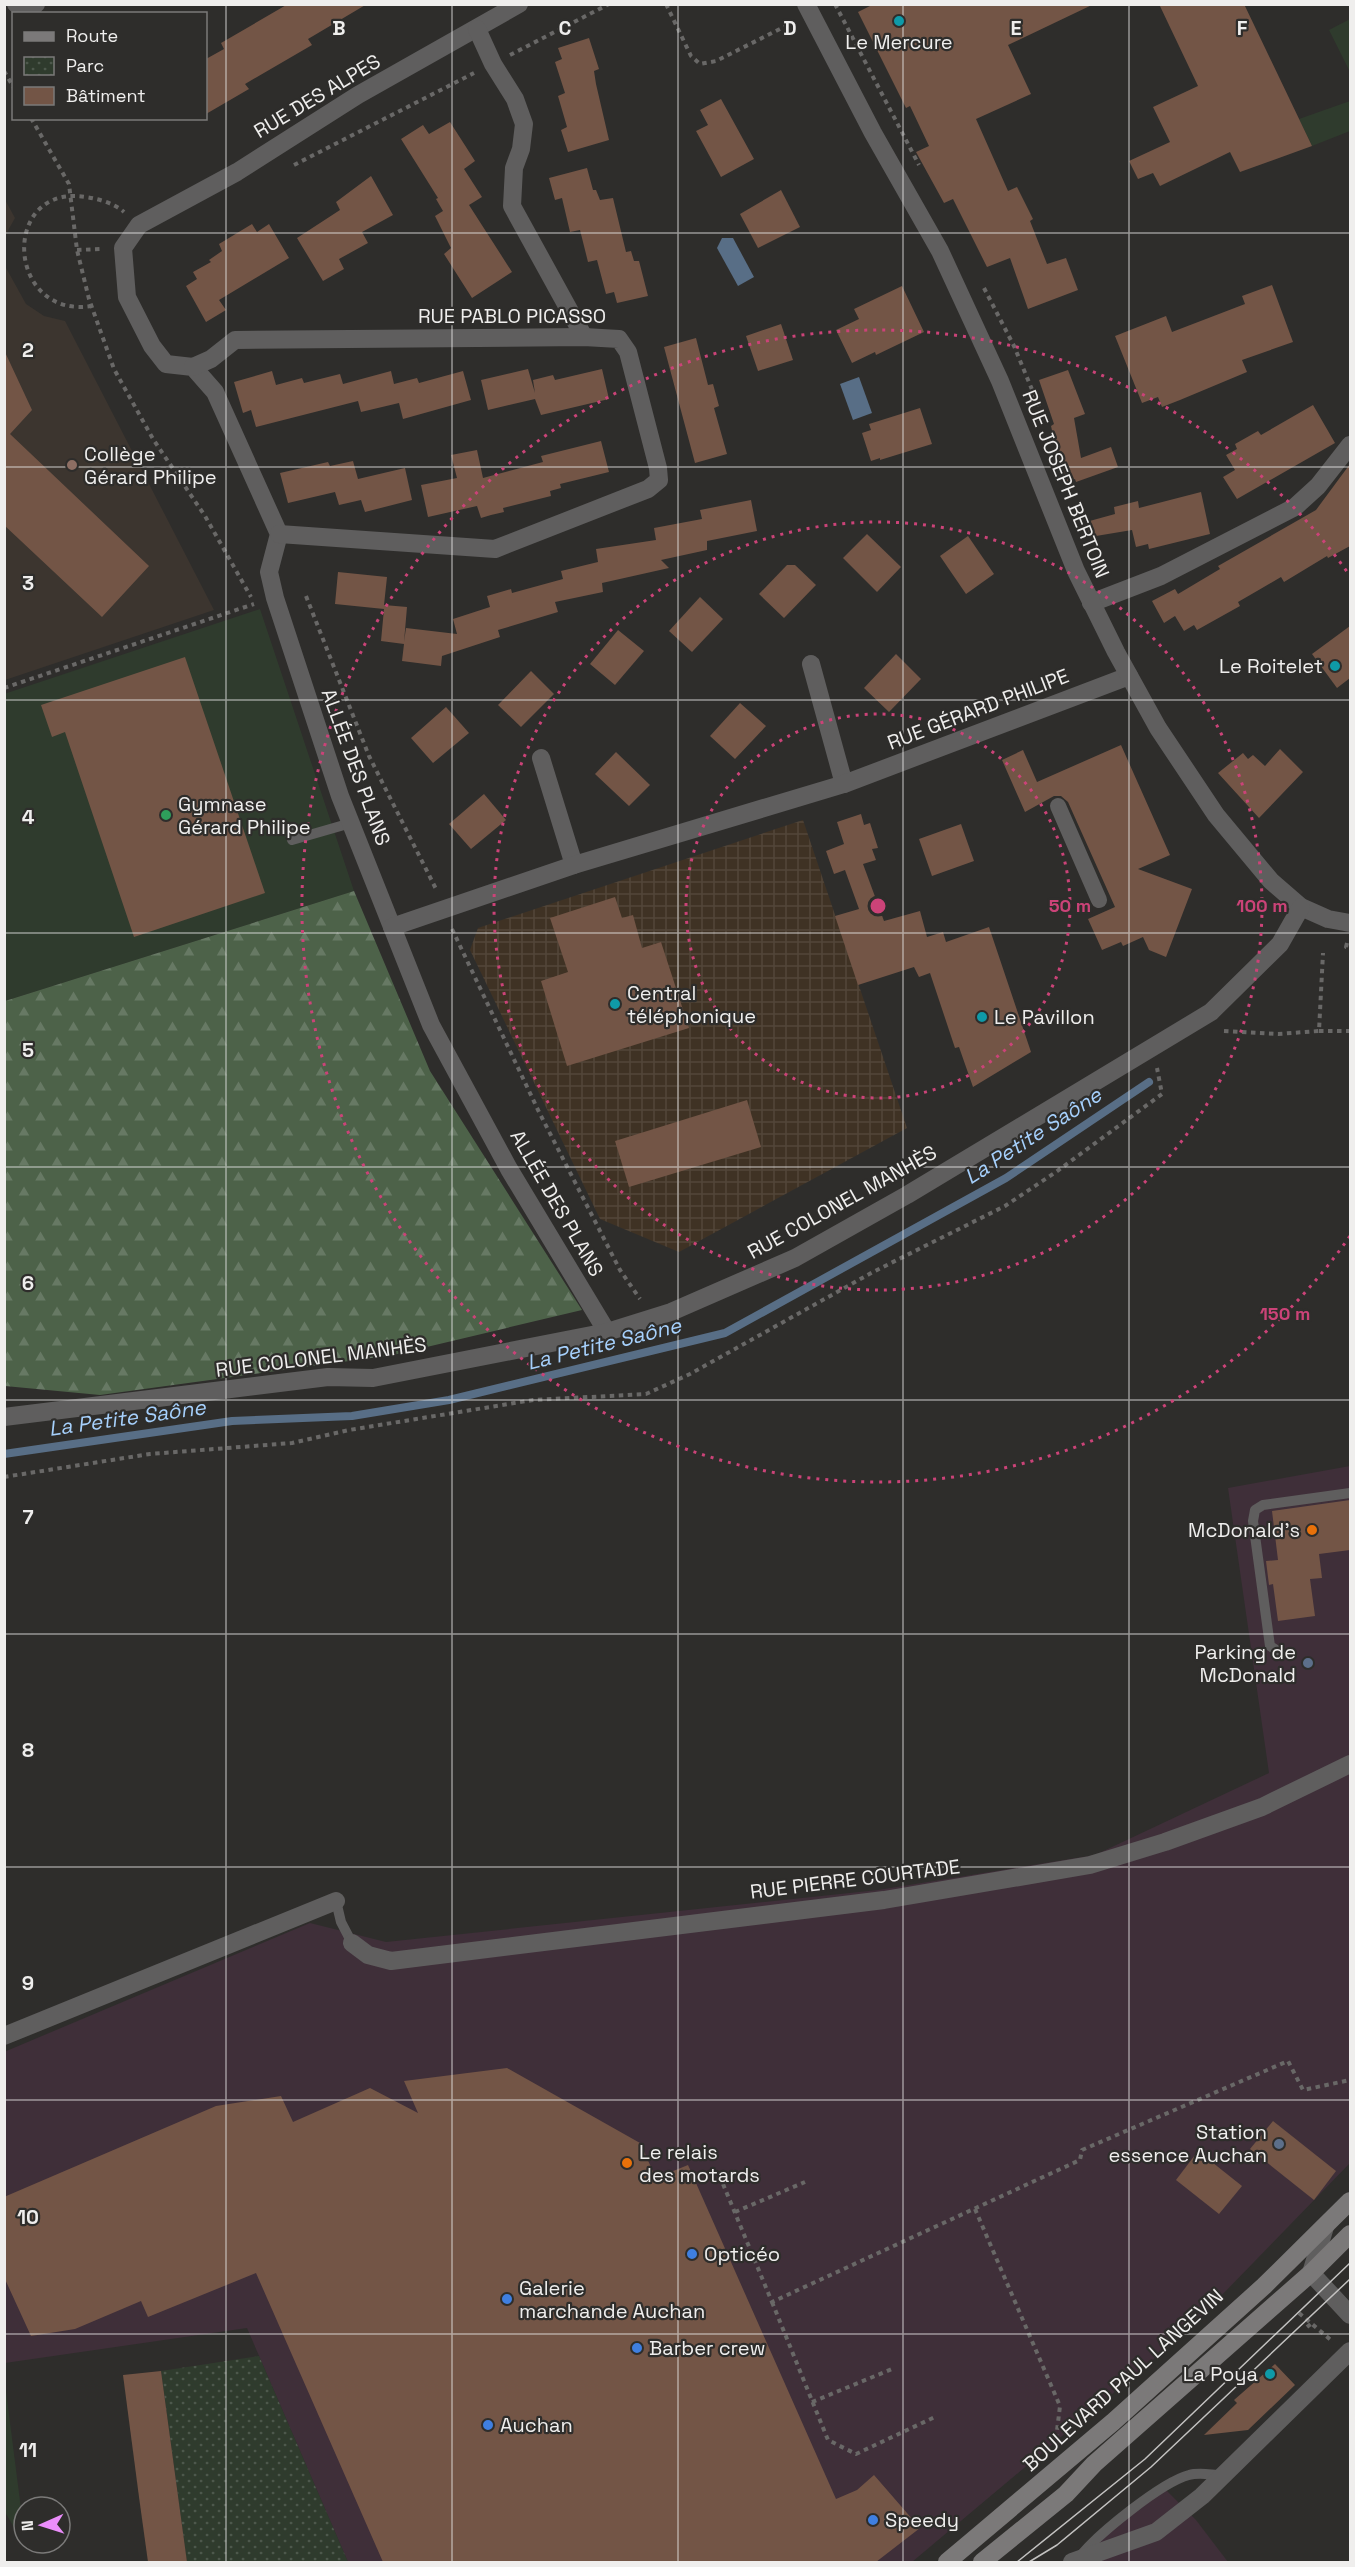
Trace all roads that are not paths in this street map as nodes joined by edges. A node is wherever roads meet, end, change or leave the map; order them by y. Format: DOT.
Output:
graph roads {
  1 [pos="16,4"];
  2 [pos="36,4"];
  3 [pos="519,4"];
  4 [pos="802,12"];
  5 [pos="477,29"];
  6 [pos="584,337"];
  7 [pos="194,367"];
  8 [pos="1350,445"];
  9 [pos="279,534"];
  10 [pos="1091,603"];
  11 [pos="811,664"];
  12 [pos="1128,676"];
  13 [pos="541,758"];
  14 [pos="844,784"];
  15 [pos="1058,806"];
  16 [pos="351,824"];
  17 [pos="288,828"];
  18 [pos="574,865"];
  19 [pos="1099,900"];
  20 [pos="1301,907"];
  21 [pos="1350,924"];
  22 [pos="392,927"];
  23 [pos="608,1332"];
  24 [pos="4,1417"];
  25 [pos="1350,1493"];
  26 [pos="1281,1653"];
  27 [pos="1350,1764"];
  28 [pos="336,1901"];
  29 [pos="352,1943"];
  30 [pos="4,2036"];
  31 [pos="1350,2202"];
  32 [pos="1325,2227"];
  33 [pos="1350,2234"];
  34 [pos="1311,2273"];
  35 [pos="1350,2315"];
  36 [pos="1350,2351"];
  37 [pos="1222,2475"];
  38 [pos="1074,2561"];
  39 [pos="947,2562"];
  40 [pos="982,2562"];
  1 -- 2 [label="street"];
  3 -- 5 [label="street, RUE DES ALPES"];
  4 -- 10 [label="street, RUE JOSEPH BERTOIN"];
  5 -- 6 [label="street"];
  5 -- 7 [label="street, RUE DES ALPES"];
  6 -- 7 [label="street, RUE PABLO PICASSO"];
  6 -- 9 [label="street, RUE PABLO PICASSO"];
  7 -- 9 [label="street"];
  8 -- 10 [label="street"];
  9 -- 16 [label="street, ALLÉE DES PLANS"];
  10 -- 12 [label="street, RUE JOSEPH BERTOIN"];
  11 -- 14 [label="street"];
  12 -- 14 [label="street, RUE GÉRARD PHILIPE"];
  12 -- 20 [label="street, RUE JOSEPH BERTOIN"];
  13 -- 18 [label="street"];
  14 -- 18 [label="street, RUE GÉRARD PHILIPE"];
  15 -- 19 [label="street"];
  16 -- 17 [label="lane"];
  16 -- 22 [label="street, ALLÉE DES PLANS"];
  18 -- 22 [label="street, RUE GÉRARD PHILIPE"];
  20 -- 21 [label="street, RUE JOSEPH BERTOIN"];
  20 -- 23 [label="street, RUE COLONEL MANHÈS"];
  22 -- 23 [label="street, ALLÉE DES PLANS"];
  23 -- 24 [label="street, RUE COLONEL MANHÈS"];
  25 -- 26 [label="lane"];
  27 -- 29 [label="street, RUE PIERRE COURTADE"];
  28 -- 29 [label="lane"];
  28 -- 30 [label="street"];
  31 -- 32 [label="main road, BOULEVARD PAUL LANGEVIN"];
  32 -- 34 [label="street, BOULEVARD PAUL LANGEVIN"];
  32 -- 39 [label="main road, BOULEVARD PAUL LANGEVIN"];
  33 -- 34 [label="main road"];
  34 -- 35 [label="street"];
  34 -- 40 [label="main road"];
  36 -- 37 [label="street"];
  37 -- 38 [label="street"];
  37 -- 38 [label="lane"];
}
